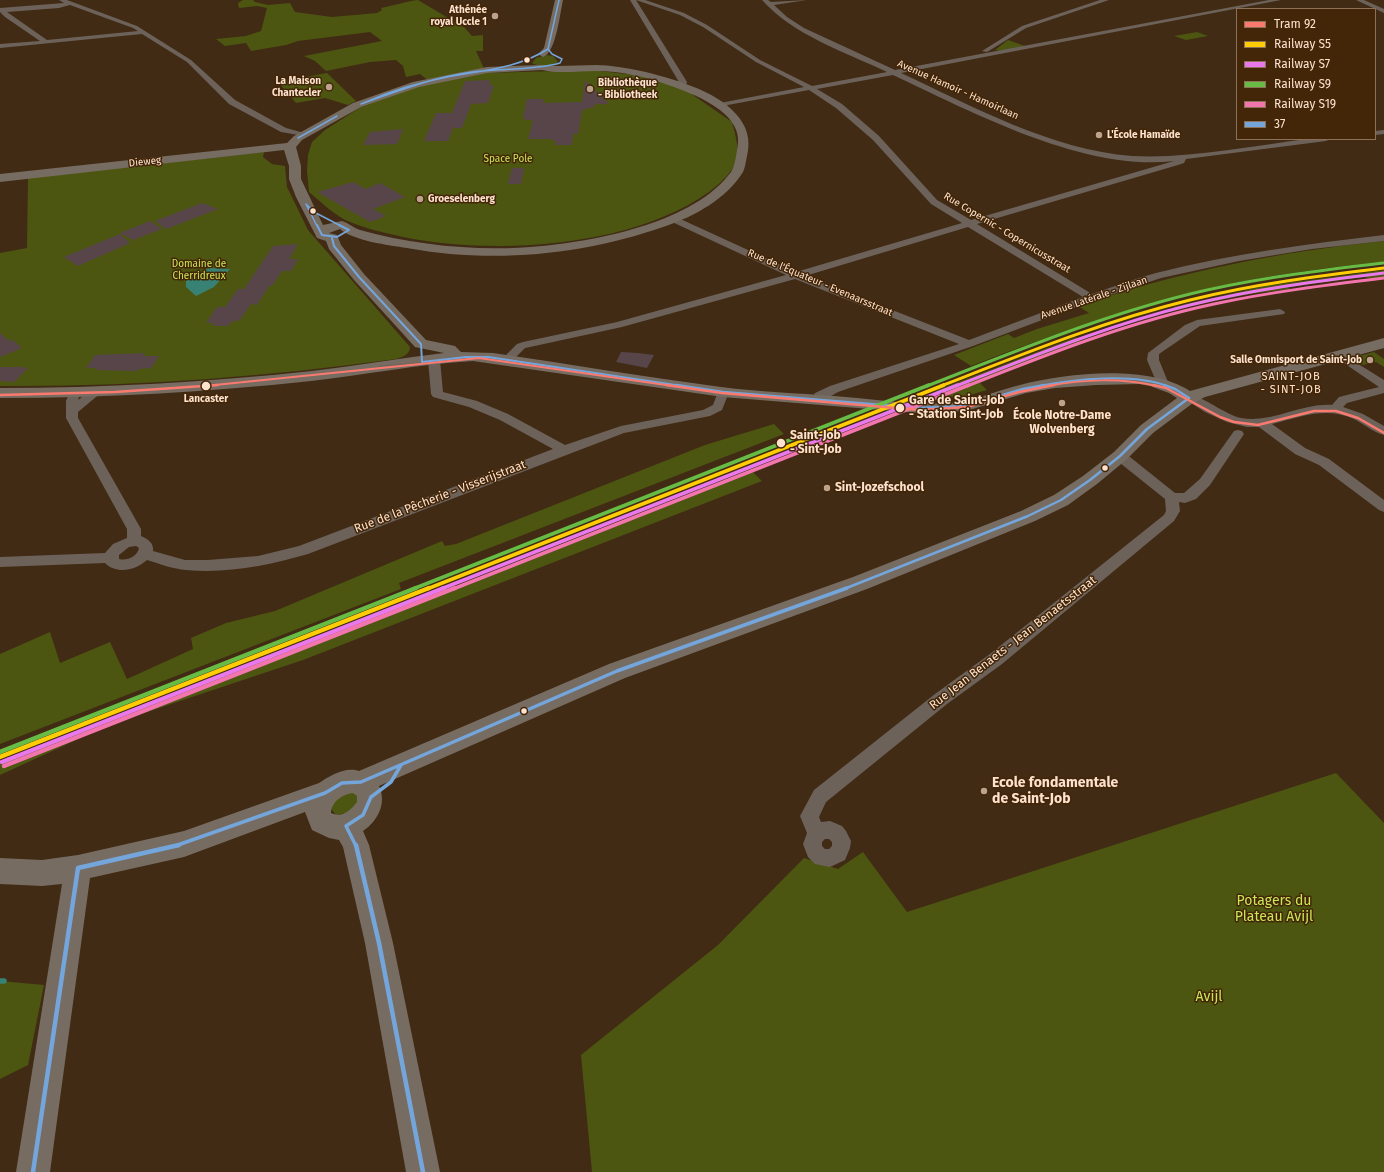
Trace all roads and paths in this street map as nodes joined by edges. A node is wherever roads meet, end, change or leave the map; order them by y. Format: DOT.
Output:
graph roads {
  1 [pos="62,0"];
  2 [pos="559,0"];
  3 [pos="633,0"];
  4 [pos="638,0"];
  5 [pos="804,0"];
  6 [pos="1106,0"];
  7 [pos="1278,0"];
  8 [pos="1359,0"];
  9 [pos="766,2"];
  10 [pos="70,3"];
  11 [pos="3,10"];
  12 [pos="1384,11"];
  13 [pos="143,32"];
  14 [pos="1006,38"];
  15 [pos="43,42"];
  16 [pos="0,46"];
  17 [pos="1030,47"];
  18 [pos="993,51"];
  19 [pos="548,52"];
  20 [pos="529,59"];
  21 [pos="562,59"];
  22 [pos="543,68"];
  23 [pos="596,68"];
  24 [pos="487,70"];
  25 [pos="894,73"];
  26 [pos="682,87"];
  27 [pos="809,87"];
  28 [pos="720,105"];
  29 [pos="304,134"];
  30 [pos="1318,140"];
  31 [pos="290,146"];
  32 [pos="1182,157"];
  33 [pos="0,178"];
  34 [pos="311,210"];
  35 [pos="673,219"];
  36 [pos="970,224"];
  37 [pos="335,231"];
  38 [pos="1384,238"];
  39 [pos="797,276"];
  40 [pos="1091,298"];
  41 [pos="1280,312"];
  42 [pos="1384,343"];
  43 [pos="421,344"];
  44 [pos="969,344"];
  45 [pos="1339,354"];
  46 [pos="457,357"];
  47 [pos="507,360"];
  48 [pos="428,361"];
  49 [pos="1160,383"];
  50 [pos="1384,385"];
  51 [pos="1384,389"];
  52 [pos="75,392"];
  53 [pos="96,392"];
  54 [pos="723,392"];
  55 [pos="0,393"];
  56 [pos="1189,398"];
  57 [pos="821,400"];
  58 [pos="1336,409"];
  59 [pos="73,410"];
  60 [pos="1262,423"];
  61 [pos="1384,431"];
  62 [pos="1238,434"];
  63 [pos="564,450"];
  64 [pos="1120,456"];
  65 [pos="1172,497"];
  66 [pos="1384,507"];
  67 [pos="134,541"];
  68 [pos="112,553"];
  69 [pos="144,554"];
  70 [pos="0,562"];
  71 [pos="366,790"];
  72 [pos="322,804"];
  73 [pos="346,826"];
  74 [pos="817,832"];
  75 [pos="78,868"];
  76 [pos="0,872"];
  77 [pos="33,1172"];
  78 [pos="423,1172"];
  1 -- 10 [label="street"];
  2 -- 19 [label="street"];
  3 -- 26 [label="street"];
  4 -- 27 [label="street, Rue Copernic - Copernicusstraat"];
  5 -- 9 [label="street"];
  6 -- 14 [label="street"];
  7 -- 17 [label="street"];
  8 -- 12 [label="street"];
  9 -- 25 [label="street, Avenue Hamoir - Hamoirlaan"];
  10 -- 11 [label="street"];
  10 -- 13 [label="street"];
  11 -- 15 [label="street"];
  13 -- 15 [label="street"];
  13 -- 29 [label="street"];
  14 -- 17 [label="street"];
  14 -- 18 [label="street"];
  15 -- 16 [label="street"];
  17 -- 18 [label="street"];
  18 -- 25 [label="street"];
  19 -- 20 [label="street"];
  19 -- 21 [label="street"];
  20 -- 22 [label="street"];
  20 -- 24 [label="street"];
  21 -- 22 [label="street"];
  21 -- 23 [label="street"];
  22 -- 23 [label="street"];
  22 -- 24 [label="street"];
  23 -- 26 [label="street"];
  24 -- 29 [label="street"];
  25 -- 27 [label="street"];
  25 -- 32 [label="street, Avenue Hamoir - Hamoirlaan"];
  26 -- 28 [label="street"];
  27 -- 28 [label="street"];
  27 -- 36 [label="street, Rue Copernic - Copernicusstraat"];
  28 -- 35 [label="street"];
  29 -- 31 [label="street"];
  30 -- 32 [label="street, Avenue Hamoir - Hamoirlaan"];
  31 -- 33 [label="street, Dieweg"];
  31 -- 34 [label="street"];
  32 -- 36 [label="street"];
  34 -- 37 [label="street"];
  34 -- 37 [label="street"];
  35 -- 37 [label="street"];
  35 -- 39 [label="street, Rue de l'Équateur - Evenaarsstraat"];
  36 -- 39 [label="street"];
  36 -- 40 [label="street, Rue Copernic - Copernicusstraat"];
  37 -- 43 [label="street"];
  38 -- 40 [label="street, Avenue Latérale - Zijlaan"];
  39 -- 44 [label="street, Rue de l'Équateur - Evenaarsstraat"];
  39 -- 47 [label="street"];
  40 -- 44 [label="street, Avenue Latérale - Zijlaan"];
  41 -- 49 [label="street"];
  42 -- 45 [label="street"];
  43 -- 46 [label="street"];
  43 -- 48 [label="street"];
  44 -- 57 [label="street, Avenue Latérale - Zijlaan"];
  45 -- 50 [label="street"];
  45 -- 56 [label="street"];
  46 -- 47 [label="street"];
  46 -- 48 [label="street"];
  47 -- 54 [label="street"];
  48 -- 53 [label="street"];
  48 -- 63 [label="street"];
  49 -- 56 [label="street"];
  49 -- 57 [label="street"];
  51 -- 58 [label="street"];
  52 -- 53 [label="street"];
  52 -- 55 [label="street"];
  52 -- 59 [label="street"];
  53 -- 59 [label="street"];
  54 -- 57 [label="street"];
  54 -- 63 [label="street, Rue de la Pêcherie - Visserijstraat"];
  56 -- 60 [label="street"];
  56 -- 64 [label="street"];
  58 -- 60 [label="street"];
  58 -- 61 [label="street"];
  59 -- 67 [label="street"];
  60 -- 66 [label="street"];
  62 -- 65 [label="street"];
  63 -- 69 [label="street, Rue de la Pêcherie - Visserijstraat"];
  64 -- 65 [label="street"];
  64 -- 71 [label="street"];
  65 -- 74 [label="street, Rue Jean Benaets - Jean Benaetsstraat"];
  67 -- 68 [label="street"];
  67 -- 69 [label="street"];
  68 -- 69 [label="street"];
  68 -- 70 [label="street"];
  71 -- 72 [label="street"];
  71 -- 73 [label="street"];
  72 -- 73 [label="street"];
  72 -- 75 [label="street"];
  73 -- 78 [label="street"];
  75 -- 76 [label="street"];
  75 -- 77 [label="street"];
}
